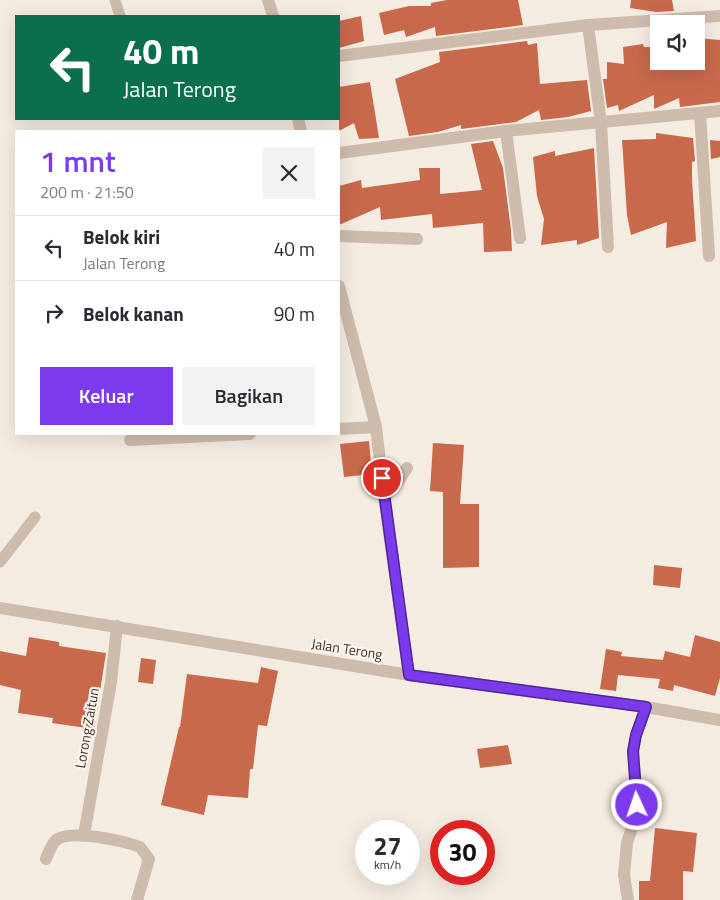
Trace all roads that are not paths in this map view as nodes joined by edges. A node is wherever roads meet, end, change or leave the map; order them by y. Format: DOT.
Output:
graph roads {
  1 [pos="115,0"];
  2 [pos="268,0"];
  3 [pos="120,15"];
  4 [pos="273,15"];
  5 [pos="720,16"];
  6 [pos="588,25"];
  7 [pos="340,56"];
  8 [pos="720,111"];
  9 [pos="700,113"];
  10 [pos="601,123"];
  11 [pos="506,131"];
  12 [pos="340,153"];
  13 [pos="340,236"];
  14 [pos="520,238"];
  15 [pos="417,239"];
  16 [pos="608,247"];
  17 [pos="709,256"];
  18 [pos="340,290"];
  19 [pos="376,427"];
  20 [pos="340,429"];
  21 [pos="230,435"];
  22 [pos="130,440"];
  23 [pos="407,468"];
  24 [pos="384,496"];
  25 [pos="35,516"];
  26 [pos="0,562"];
  27 [pos="0,608"];
  28 [pos="117,626"];
  29 [pos="409,675"];
  30 [pos="646,707"];
  31 [pos="720,720"];
  32 [pos="84,835"];
  33 [pos="46,859"];
  34 [pos="137,900"];
  35 [pos="628,900"];
  1 -- 3 [label="lane"];
  2 -- 4 [label="street"];
  5 -- 6 [label="street"];
  6 -- 7 [label="street"];
  6 -- 10 [label="street"];
  8 -- 9 [label="street"];
  9 -- 10 [label="street"];
  9 -- 17 [label="street"];
  10 -- 11 [label="street"];
  10 -- 16 [label="street"];
  11 -- 12 [label="street"];
  11 -- 14 [label="street"];
  13 -- 15 [label="street"];
  18 -- 19 [label="street"];
  19 -- 20 [label="street"];
  19 -- 24 [label="street"];
  21 -- 22 [label="street"];
  23 -- 24 [label="street"];
  24 -- 29 [label="street"];
  25 -- 26 [label="lane"];
  27 -- 28 [label="street, Jalan Terong"];
  28 -- 29 [label="street, Jalan Terong"];
  28 -- 32 [label="street, Lorong Zaitun"];
  29 -- 30 [label="street, Jalan Terong"];
  30 -- 31 [label="street, Jalan Terong"];
  30 -- 35 [label="street"];
  32 -- 33 [label="street"];
  32 -- 34 [label="street"];
}
